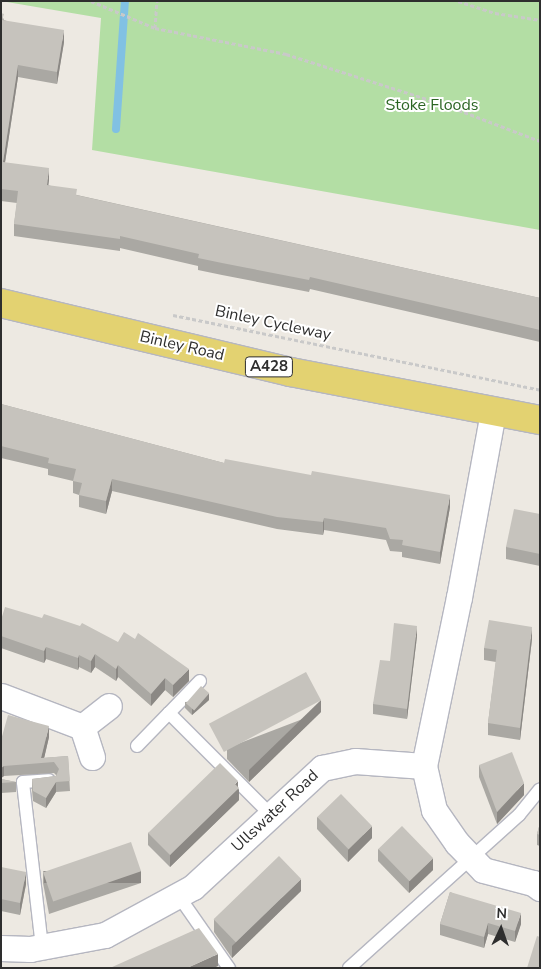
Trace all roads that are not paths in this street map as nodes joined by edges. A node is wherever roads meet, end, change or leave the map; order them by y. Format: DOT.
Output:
graph roads {
  1 [pos="1,304"];
  2 [pos="492,412"];
  3 [pos="540,420"];
  4 [pos="200,681"];
  5 [pos="1,696"];
  6 [pos="109,706"];
  7 [pos="169,713"];
  8 [pos="82,727"];
  9 [pos="137,746"];
  10 [pos="92,757"];
  11 [pos="424,766"];
  12 [pos="51,780"];
  13 [pos="23,782"];
  14 [pos="5,784"];
  15 [pos="540,789"];
  16 [pos="271,815"];
  17 [pos="471,858"];
  18 [pos="540,888"];
  19 [pos="178,895"];
  20 [pos="42,947"];
  21 [pos="1,948"];
  22 [pos="229,968"];
  23 [pos="349,968"];
  1 -- 2 [label="main road, Binley Road / A428"];
  2 -- 3 [label="main road, Binley Road / A428"];
  2 -- 11 [label="street"];
  4 -- 7 [label="lane"];
  5 -- 8 [label="street"];
  6 -- 8 [label="street"];
  7 -- 9 [label="lane"];
  7 -- 16 [label="lane"];
  8 -- 10 [label="street"];
  11 -- 16 [label="street, Ullswater Road"];
  11 -- 17 [label="street"];
  12 -- 13 [label="lane"];
  13 -- 14 [label="lane"];
  13 -- 20 [label="lane"];
  15 -- 17 [label="lane"];
  16 -- 19 [label="street, Ullswater Road"];
  17 -- 18 [label="street"];
  17 -- 23 [label="lane"];
  19 -- 20 [label="street, Ullswater Road"];
  19 -- 22 [label="lane"];
  20 -- 21 [label="street, Ullswater Road"];
}
